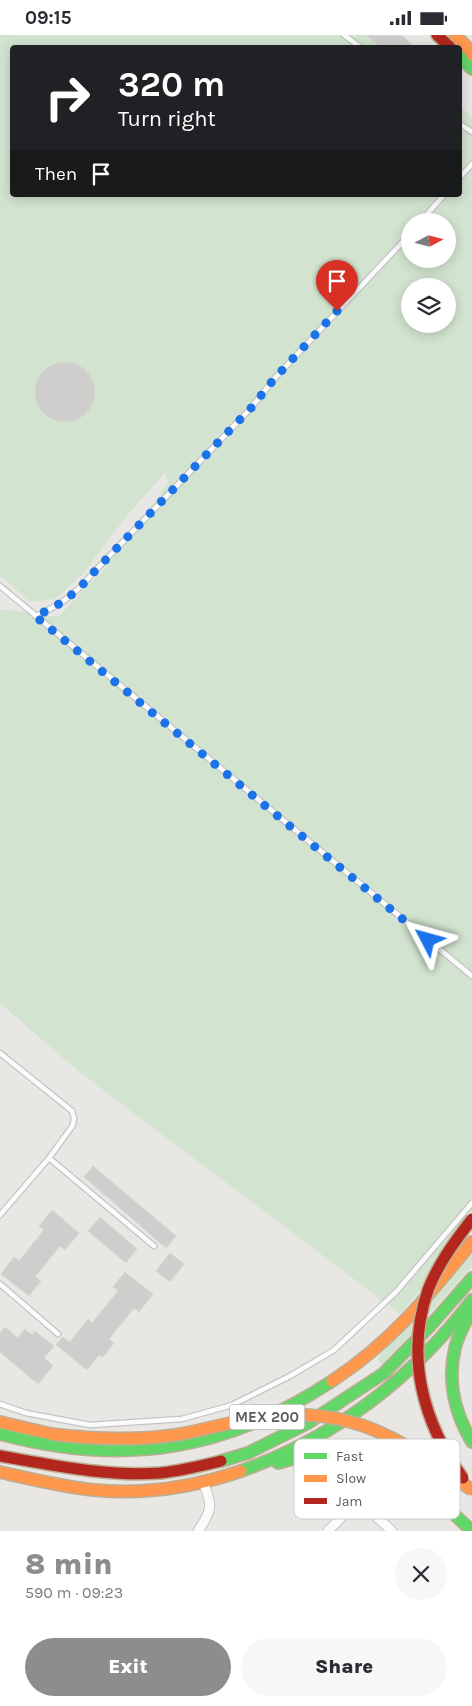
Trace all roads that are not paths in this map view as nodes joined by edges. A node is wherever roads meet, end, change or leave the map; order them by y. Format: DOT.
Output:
graph roads {
  1 [pos="344,35"];
  2 [pos="437,35"];
  3 [pos="455,35"];
  4 [pos="357,45"];
  5 [pos="448,45"];
  6 [pos="472,55"];
  7 [pos="462,59"];
  8 [pos="472,69"];
  9 [pos="472,164"];
  10 [pos="462,175"];
  11 [pos="442,197"];
  12 [pos="428,213"];
  13 [pos="401,244"];
  14 [pos="0,586"];
  15 [pos="35,616"];
  16 [pos="472,976"];
  17 [pos="0,1053"];
  18 [pos="49,1158"];
  19 [pos="472,1203"];
  20 [pos="0,1215"];
  21 [pos="472,1219"];
  22 [pos="472,1242"];
  23 [pos="154,1246"];
  24 [pos="472,1278"];
  25 [pos="0,1284"];
  26 [pos="472,1300"];
  27 [pos="472,1308"];
  28 [pos="58,1334"];
  29 [pos="0,1404"];
  30 [pos="0,1422"];
  31 [pos="0,1434"];
  32 [pos="312,1439"];
  33 [pos="392,1439"];
  34 [pos="437,1439"];
  35 [pos="472,1442"];
  36 [pos="294,1448"];
  37 [pos="0,1456"];
  38 [pos="294,1459"];
  39 [pos="0,1472"];
  40 [pos="240,1472"];
  41 [pos="460,1475"];
  42 [pos="203,1482"];
  43 [pos="460,1482"];
  44 [pos="472,1490"];
  45 [pos="340,1519"];
  46 [pos="379,1519"];
  47 [pos="458,1519"];
  48 [pos="198,1531"];
  49 [pos="328,1531"];
  50 [pos="392,1531"];
  51 [pos="472,1531"];
  1 -- 4 [label="lane"];
  2 -- 5 [label="highway"];
  3 -- 6 [label="highway"];
  7 -- 8 [label="highway"];
  9 -- 10 [label="lane"];
  11 -- 12 [label="lane"];
  13 -- 15 [label="lane"];
  14 -- 15 [label="lane"];
  15 -- 16 [label="lane"];
  17 -- 18 [label="lane"];
  18 -- 20 [label="lane"];
  18 -- 23 [label="lane"];
  19 -- 29 [label="lane"];
  21 -- 34 [label="highway, bridge"];
  22 -- 31 [label="highway, MEX 200"];
  24 -- 37 [label="highway, MEX 200"];
  25 -- 28 [label="lane"];
  26 -- 32 [label="highway"];
  27 -- 35 [label="highway"];
  30 -- 33 [label="highway, bridge"];
  36 -- 40 [label="highway"];
  38 -- 40 [label="highway"];
  39 -- 42 [label="highway"];
  40 -- 42 [label="highway"];
  41 -- 44 [label="highway, bridge"];
  42 -- 48 [label="street"];
  43 -- 44 [label="highway, bridge"];
  45 -- 49 [label="street"];
  46 -- 50 [label="street"];
  47 -- 51 [label="highway"];
}
